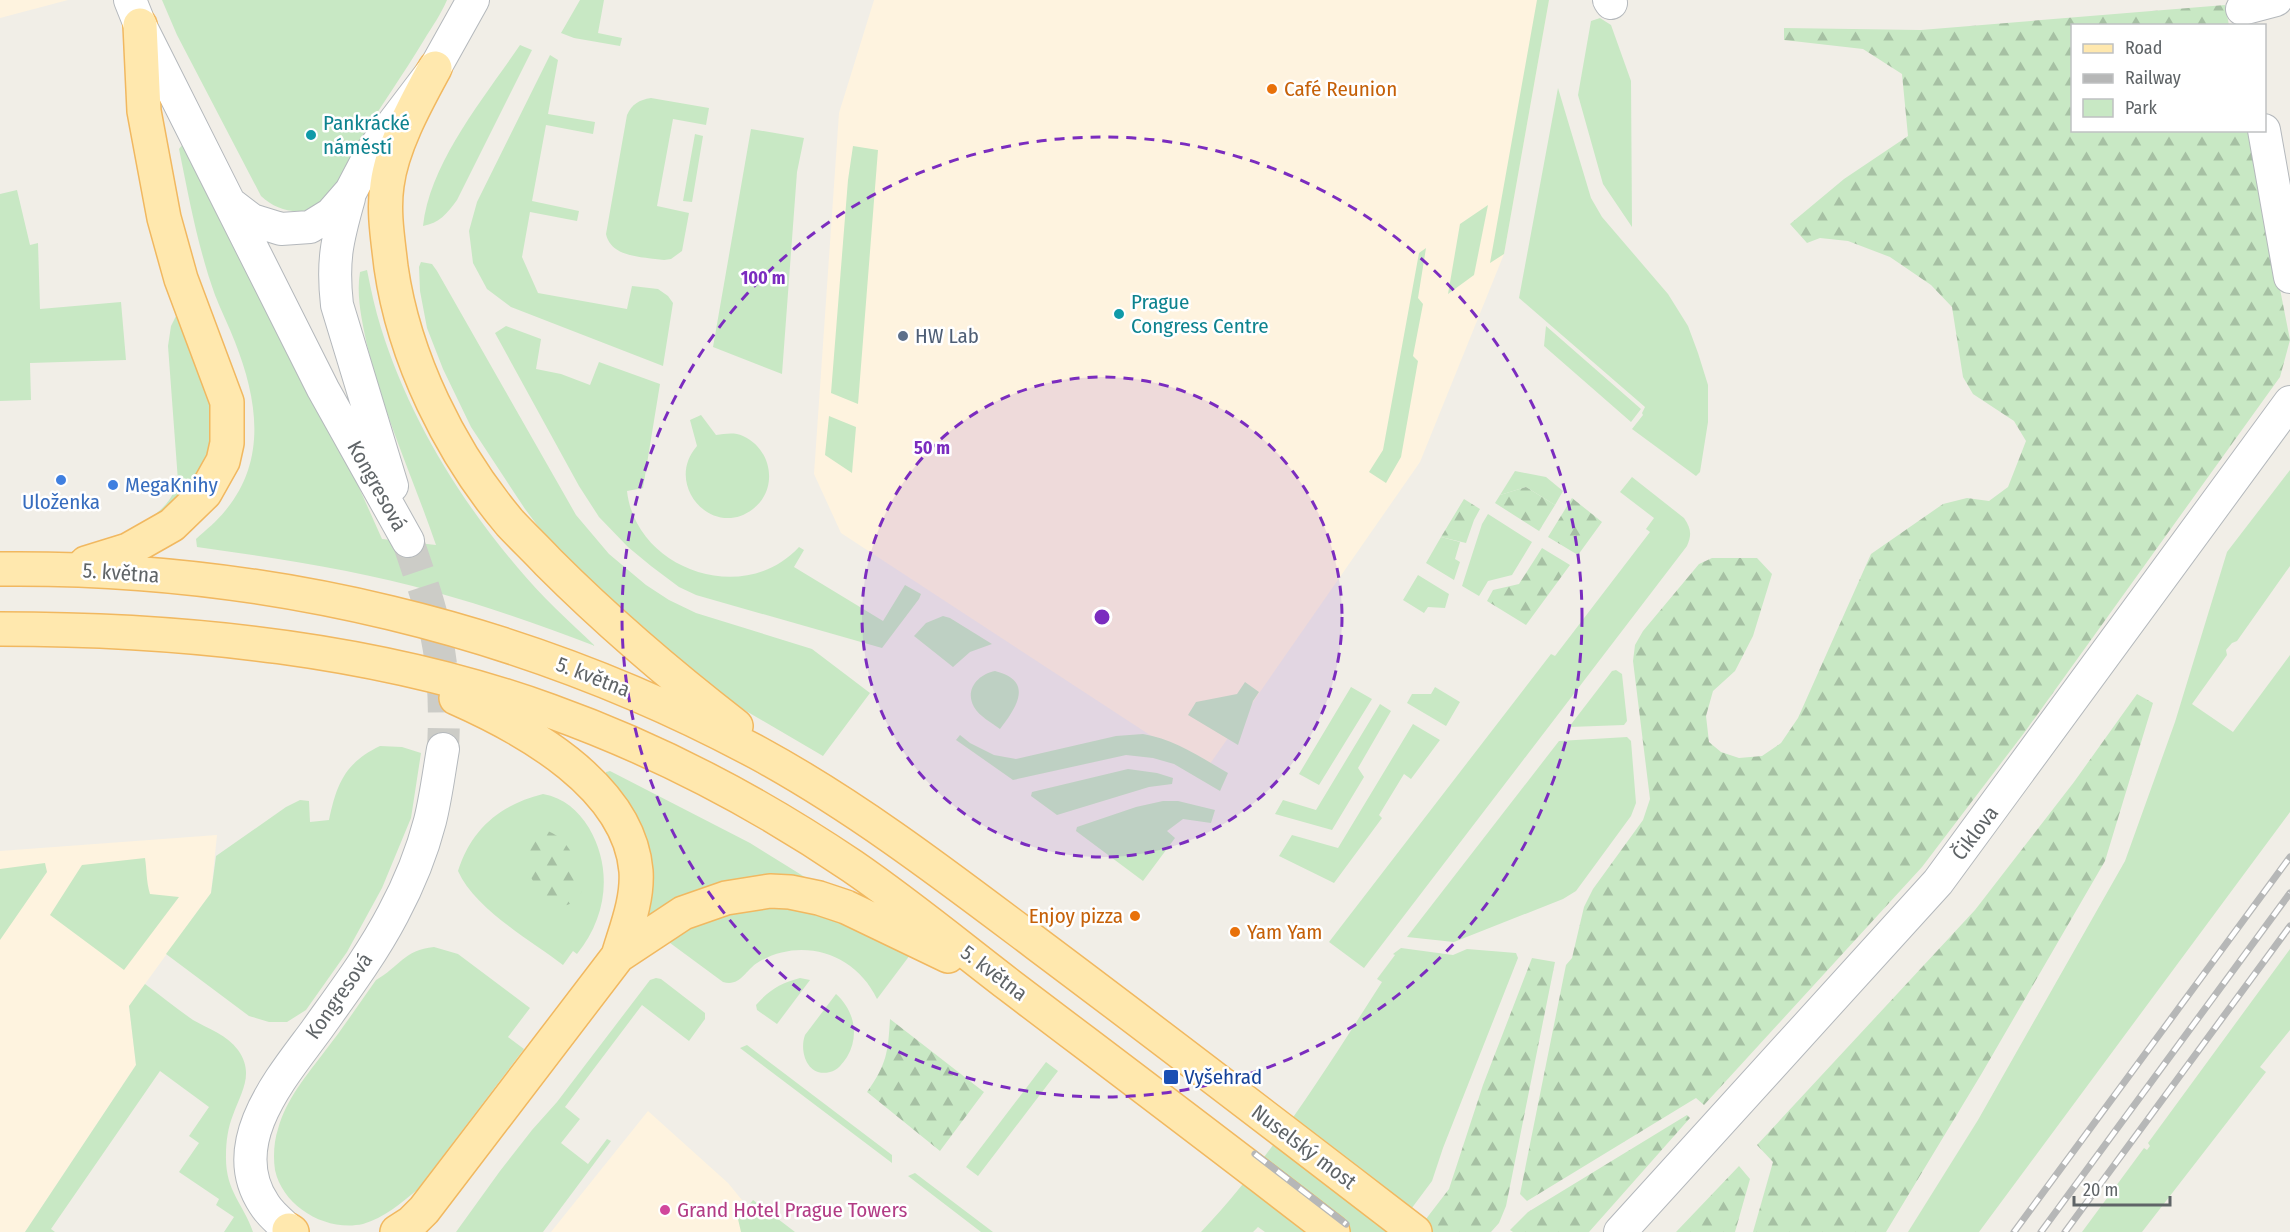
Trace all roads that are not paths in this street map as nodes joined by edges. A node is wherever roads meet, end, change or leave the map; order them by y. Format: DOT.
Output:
graph roads {
  1 [pos="473,0"];
  2 [pos="2276,0"];
  3 [pos="2243,11"];
  4 [pos="135,13"];
  5 [pos="435,68"];
  6 [pos="2264,132"];
  7 [pos="351,191"];
  8 [pos="230,203"];
  9 [pos="2290,277"];
  10 [pos="2290,402"];
  11 [pos="46,568"];
  12 [pos="0,569"];
  13 [pos="0,629"];
  14 [pos="342,658"];
  15 [pos="443,749"];
  16 [pos="814,785"];
  17 [pos="610,966"];
  18 [pos="1012,987"];
  19 [pos="1107,996"];
  20 [pos="290,1231"];
  21 [pos="397,1232"];
  22 [pos="1333,1232"];
  23 [pos="1415,1232"];
  24 [pos="1620,1232"];
  1 -- 5 [label="street"];
  2 -- 3 [label="street"];
  4 -- 8 [label="street"];
  4 -- 11 [label="main road"];
  5 -- 7 [label="street"];
  5 -- 16 [label="main road"];
  6 -- 9 [label="street"];
  7 -- 8 [label="street"];
  7 -- 8 [label="street, Kongresová"];
  10 -- 24 [label="street, Čiklova"];
  11 -- 12 [label="main road, 5. května"];
  11 -- 16 [label="main road, 5. května"];
  13 -- 14 [label="main road, 5. května"];
  14 -- 17 [label="main road"];
  14 -- 18 [label="main road, 5. května"];
  15 -- 20 [label="street, Kongresová"];
  16 -- 19 [label="main road, 5. května"];
  17 -- 18 [label="main road"];
  17 -- 21 [label="main road"];
  18 -- 22 [label="main road, 5. května"];
  19 -- 23 [label="main road, Nuselský most"];
}
